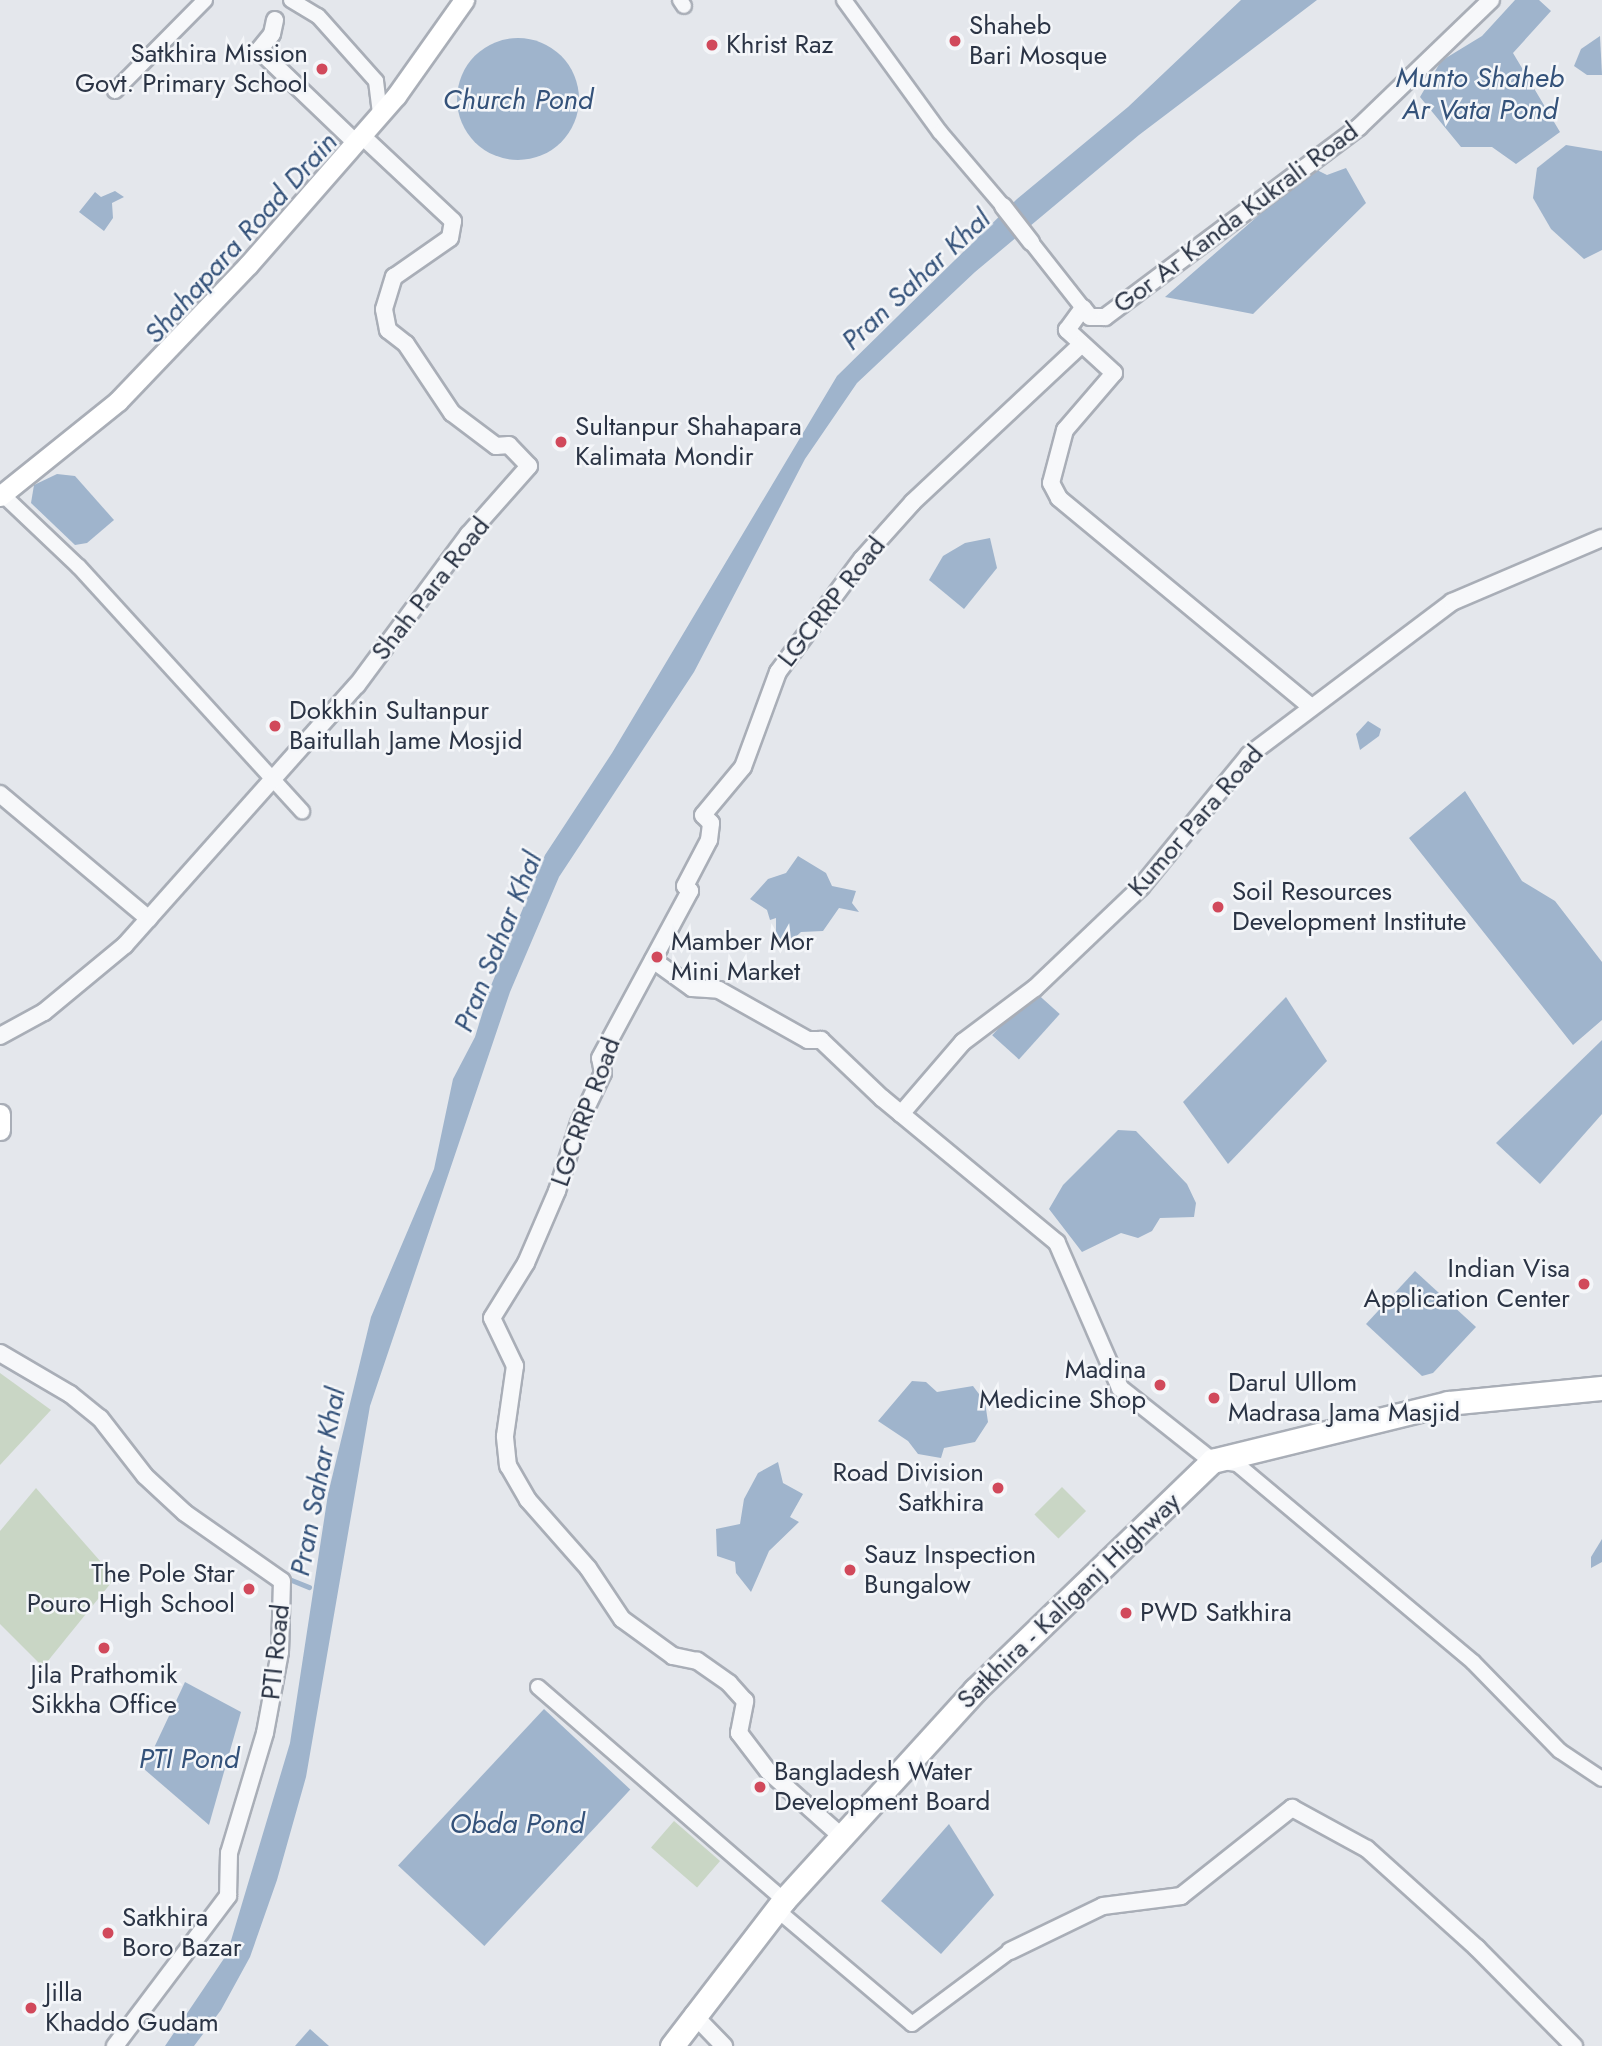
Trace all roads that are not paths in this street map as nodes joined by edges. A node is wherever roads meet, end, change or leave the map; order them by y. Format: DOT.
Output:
graph roads {
  1 [pos="205,0"];
  2 [pos="291,0"];
  3 [pos="464,0"];
  4 [pos="844,0"];
  5 [pos="1491,0"];
  6 [pos="275,20"];
  7 [pos="115,91"];
  8 [pos="380,114"];
  9 [pos="358,139"];
  10 [pos="1003,206"];
  11 [pos="1031,242"];
  12 [pos="1083,308"];
  13 [pos="1082,344"];
  14 [pos="1,494"];
  15 [pos="1602,538"];
  16 [pos="1310,706"];
  17 [pos="271,777"];
  18 [pos="0,794"];
  19 [pos="302,811"];
  20 [pos="149,919"];
  21 [pos="653,960"];
  22 [pos="0,1036"];
  23 [pos="0,1114"];
  24 [pos="901,1114"];
  25 [pos="0,1130"];
  26 [pos="0,1353"];
  27 [pos="1602,1388"];
  28 [pos="1212,1461"];
  29 [pos="538,1687"];
  30 [pos="1602,1779"];
  31 [pos="841,1836"];
  32 [pos="780,1905"];
  33 [pos="1010,1951"];
  34 [pos="693,2014"];
  35 [pos="115,2046"];
  36 [pos="672,2046"];
  37 [pos="724,2046"];
  38 [pos="1574,2046"];
  1 -- 7 [label="street"];
  2 -- 8 [label="street"];
  3 -- 8 [label="main road"];
  4 -- 10 [label="street"];
  5 -- 12 [label="street, Gor Ar Kanda Kukrali Road"];
  6 -- 9 [label="street"];
  8 -- 9 [label="main road"];
  9 -- 14 [label="main road"];
  9 -- 17 [label="street, Shah Para Road"];
  10 -- 11 [label="street"];
  11 -- 12 [label="street"];
  12 -- 13 [label="street, Gor Ar Kanda Kukrali Road"];
  13 -- 16 [label="street"];
  13 -- 21 [label="street, LGCRRP Road"];
  14 -- 17 [label="street"];
  15 -- 16 [label="street, Kumor Para Road"];
  16 -- 24 [label="street, Kumor Para Road"];
  17 -- 19 [label="street"];
  17 -- 20 [label="street, Shah Para Road"];
  18 -- 20 [label="street"];
  20 -- 22 [label="street, Shah Para Road"];
  21 -- 24 [label="street"];
  21 -- 31 [label="street, LGCRRP Road"];
  23 -- 25 [label="main road"];
  24 -- 28 [label="street"];
  26 -- 35 [label="street, PTI Road"];
  27 -- 28 [label="highway, Satkhira - Kaliganj Highway"];
  28 -- 30 [label="street"];
  28 -- 31 [label="highway, Satkhira - Kaliganj Highway"];
  29 -- 32 [label="street"];
  31 -- 32 [label="highway, Satkhira - Kaliganj Highway"];
  32 -- 33 [label="street"];
  32 -- 34 [label="highway, Satkhira - Kaliganj Highway"];
  33 -- 38 [label="street"];
  34 -- 36 [label="highway, Satkhira - Kaliganj Highway"];
  34 -- 37 [label="street"];
}
